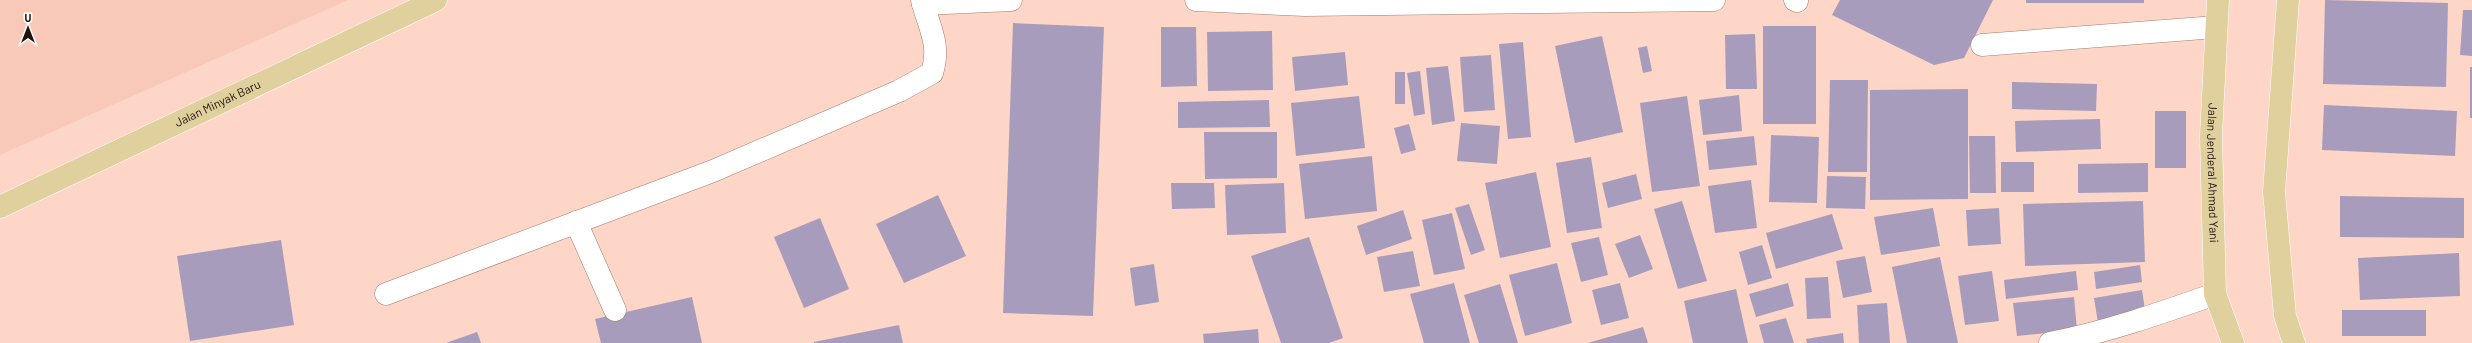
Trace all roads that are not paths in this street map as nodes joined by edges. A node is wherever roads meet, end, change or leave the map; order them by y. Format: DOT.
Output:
graph roads {
  1 [pos="436,0"];
  2 [pos="1011,0"];
  3 [pos="1196,0"];
  4 [pos="1714,0"];
  5 [pos="2218,0"];
  6 [pos="2288,0"];
  7 [pos="923,2"];
  8 [pos="2216,27"];
  9 [pos="1982,45"];
  10 [pos="0,207"];
  11 [pos="576,222"];
  12 [pos="386,294"];
  13 [pos="2215,294"];
  14 [pos="615,310"];
  15 [pos="2050,343"];
  16 [pos="2233,343"];
  17 [pos="2294,343"];
  1 -- 10 [label="main road, Jalan Minyak Baru"];
  2 -- 7 [label="street"];
  3 -- 4 [label="street"];
  5 -- 8 [label="main road, Jalan Jenderal Ahmad Yani"];
  6 -- 17 [label="main road"];
  7 -- 11 [label="street"];
  8 -- 9 [label="street"];
  8 -- 13 [label="main road, Jalan Jenderal Ahmad Yani"];
  11 -- 12 [label="street"];
  11 -- 14 [label="street"];
  13 -- 15 [label="street"];
  13 -- 16 [label="main road, Jalan Jenderal Ahmad Yani"];
}
